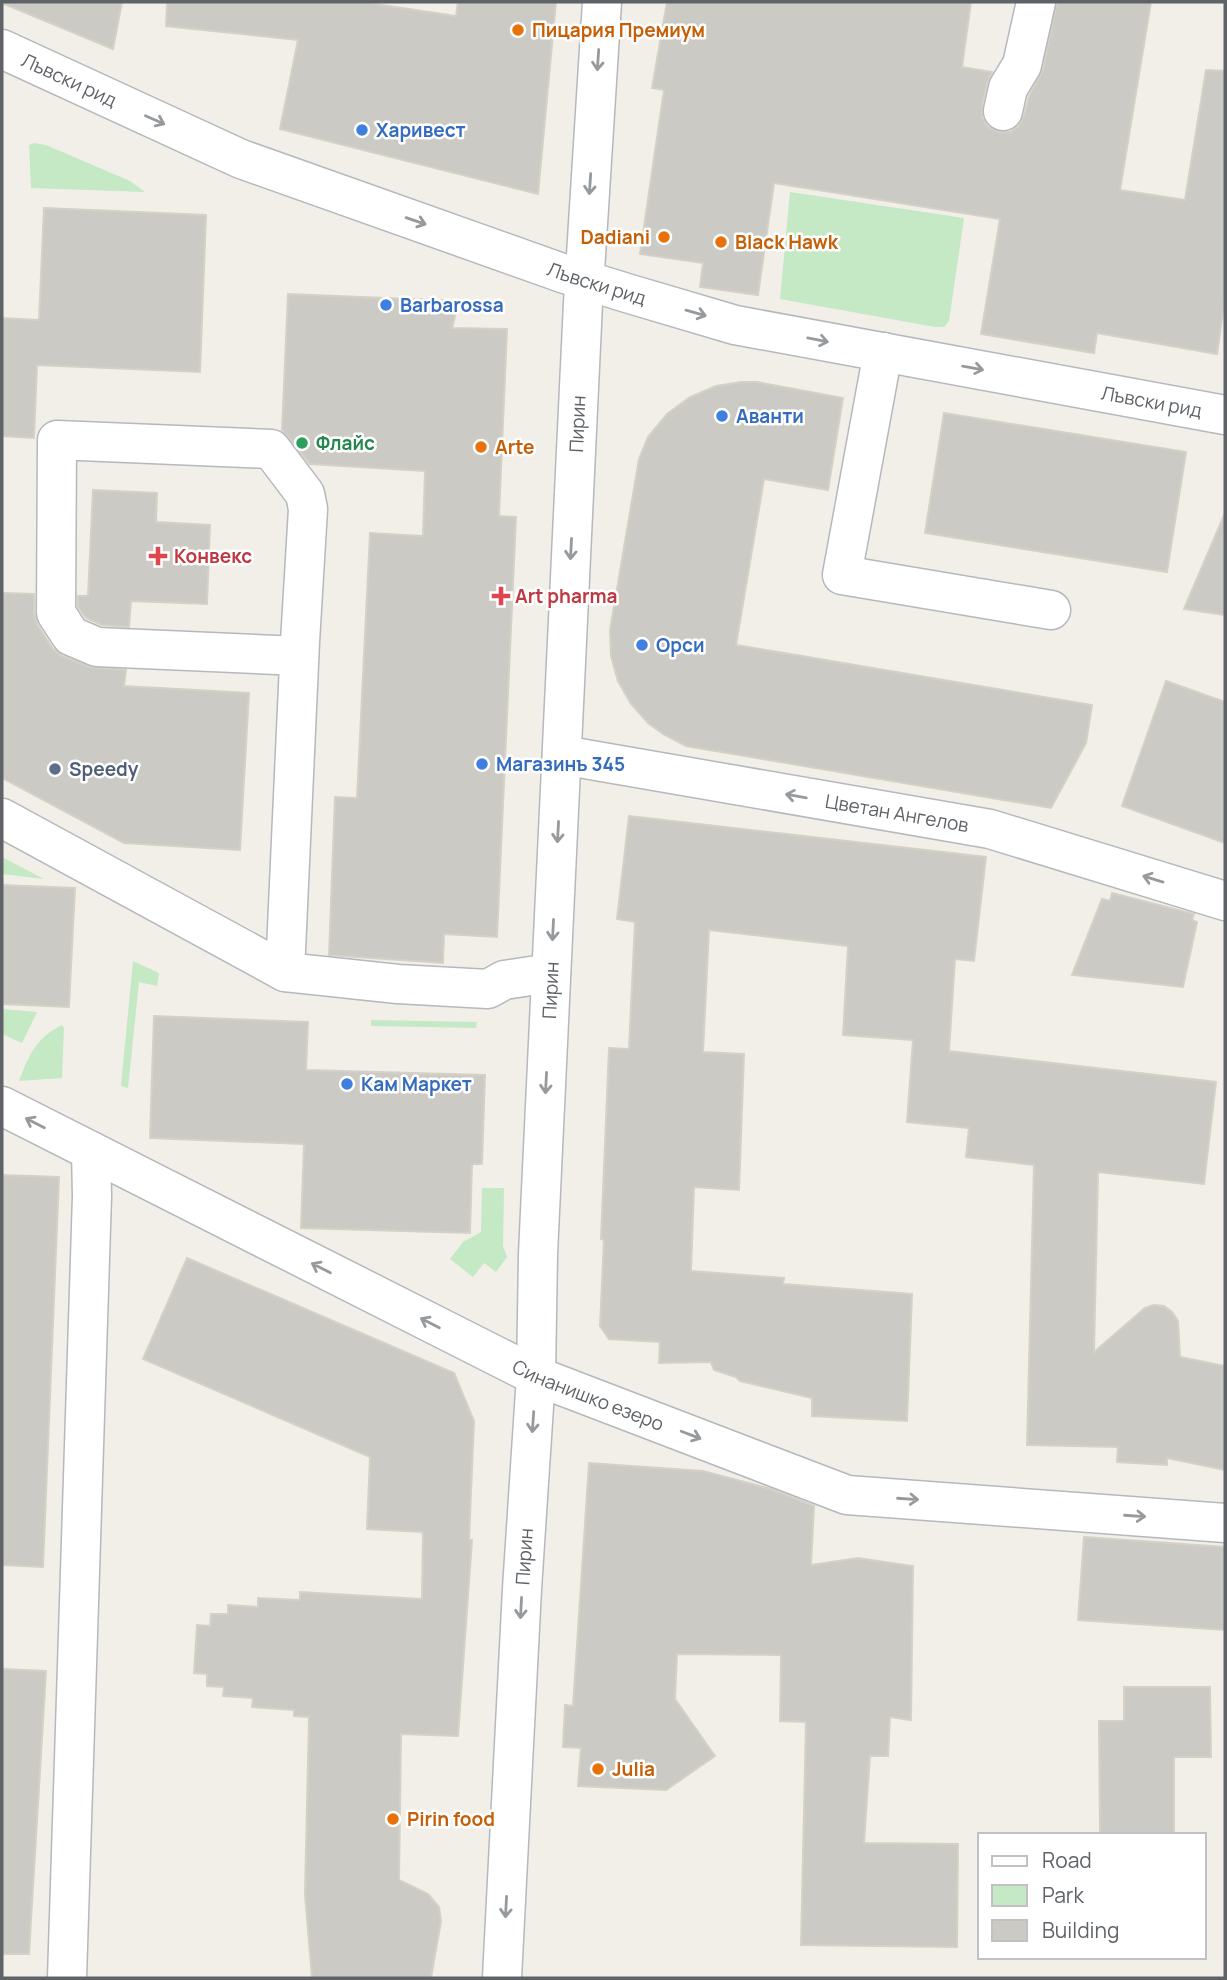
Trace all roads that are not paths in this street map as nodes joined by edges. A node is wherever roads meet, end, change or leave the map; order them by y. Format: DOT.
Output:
graph roads {
  1 [pos="602,2"];
  2 [pos="1036,2"];
  3 [pos="2,49"];
  4 [pos="1003,111"];
  5 [pos="584,280"];
  6 [pos="883,352"];
  7 [pos="1225,415"];
  8 [pos="1051,610"];
  9 [pos="299,656"];
  10 [pos="562,755"];
  11 [pos="2,818"];
  12 [pos="1225,901"];
  13 [pos="285,972"];
  14 [pos="551,973"];
  15 [pos="488,989"];
  16 [pos="549,1011"];
  17 [pos="2,1106"];
  18 [pos="91,1151"];
  19 [pos="536,1376"];
  20 [pos="1225,1523"];
  21 [pos="67,1978"];
  22 [pos="502,1978"];
  1 -- 5 [label="street, Пирин, one-way"];
  2 -- 4 [label="street"];
  3 -- 5 [label="street, Лъвски рид, one-way"];
  5 -- 6 [label="street, Лъвски рид, one-way"];
  5 -- 10 [label="street, Пирин, one-way"];
  6 -- 7 [label="street, Лъвски рид, one-way"];
  6 -- 8 [label="street"];
  9 -- 9 [label="street"];
  9 -- 13 [label="street"];
  12 -- 10 [label="street, Цветан Ангелов, one-way"];
  10 -- 14 [label="street, Пирин, one-way"];
  11 -- 13 [label="street"];
  13 -- 15 [label="street"];
  14 -- 15 [label="street"];
  14 -- 16 [label="street, Пирин"];
  15 -- 16 [label="street"];
  16 -- 19 [label="street, Пирин, one-way"];
  18 -- 17 [label="street, Синанишко езеро, one-way"];
  19 -- 18 [label="street, Синанишко езеро, one-way"];
  18 -- 21 [label="street"];
  19 -- 20 [label="street, Синанишко езеро, one-way"];
  19 -- 22 [label="street, Пирин, one-way"];
}
